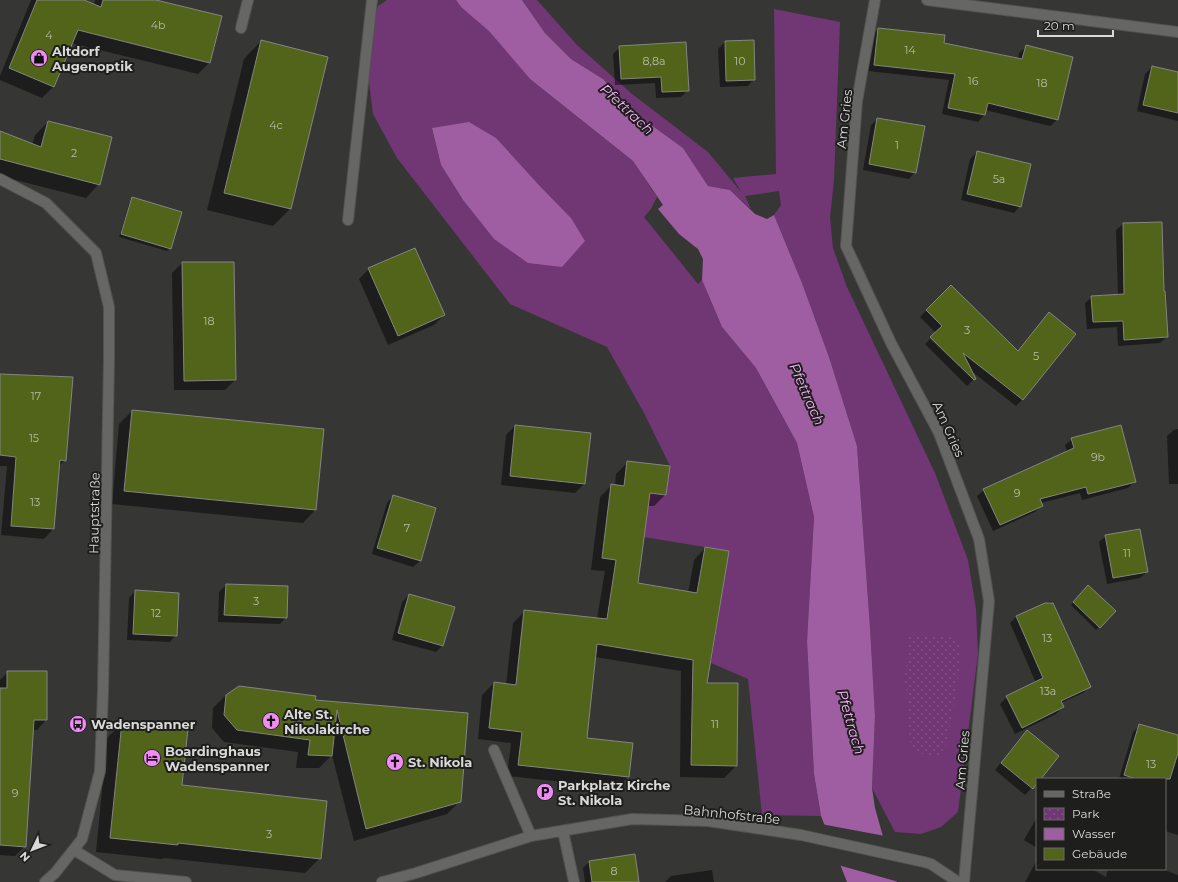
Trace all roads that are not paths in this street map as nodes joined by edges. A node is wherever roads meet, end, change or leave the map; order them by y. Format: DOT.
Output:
graph roads {
  1 [pos="248,0"];
  2 [pos="372,0"];
  3 [pos="875,0"];
  4 [pos="927,0"];
  5 [pos="978,3"];
  6 [pos="241,28"];
  7 [pos="1178,32"];
  8 [pos="0,179"];
  9 [pos="348,220"];
  10 [pos="494,750"];
  11 [pos="563,831"];
  12 [pos="531,836"];
  13 [pos="74,850"];
  14 [pos="115,879"];
  15 [pos="45,882"];
  16 [pos="186,882"];
  17 [pos="383,882"];
  18 [pos="574,882"];
  19 [pos="958,882"];
  20 [pos="964,882"];
  1 -- 6 [label="street"];
  2 -- 9 [label="street"];
  3 -- 20 [label="street, Am Gries"];
  4 -- 5 [label="street"];
  5 -- 7 [label="street"];
  8 -- 13 [label="street, Hauptstraße"];
  10 -- 12 [label="street"];
  11 -- 12 [label="street, Bahnhofstraße"];
  11 -- 18 [label="street"];
  11 -- 19 [label="street, Bahnhofstraße"];
  12 -- 17 [label="street, Bahnhofstraße"];
  13 -- 14 [label="street"];
  13 -- 15 [label="street, Hauptstraße"];
  14 -- 16 [label="street"];
}
